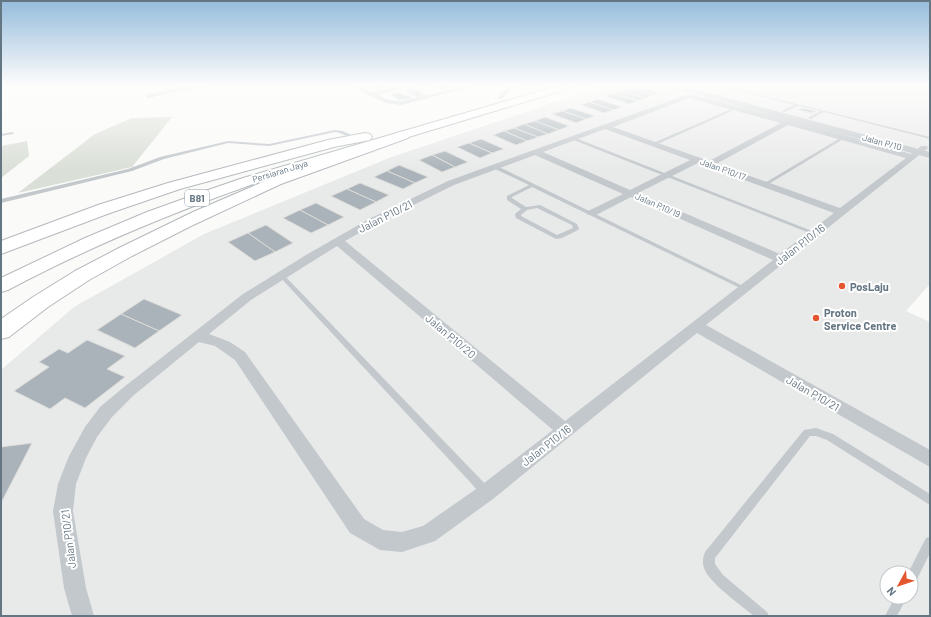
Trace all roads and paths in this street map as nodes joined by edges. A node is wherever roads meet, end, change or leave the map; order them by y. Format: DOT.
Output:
graph roads {
  1 [pos="445,114"];
  2 [pos="473,114"];
  3 [pos="639,114"];
  4 [pos="723,114"];
  5 [pos="759,114"];
  6 [pos="781,114"];
  7 [pos="794,114"];
  8 [pos="818,114"];
  9 [pos="835,114"];
  10 [pos="810,118"];
  11 [pos="789,122"];
  12 [pos="604,126"];
  13 [pos="12,133"];
  14 [pos="1,135"];
  15 [pos="403,135"];
  16 [pos="930,137"];
  17 [pos="361,138"];
  18 [pos="572,138"];
  19 [pos="843,138"];
  20 [pos="653,144"];
  21 [pos="535,152"];
  22 [pos="923,152"];
  23 [pos="697,160"];
  24 [pos="709,164"];
  25 [pos="495,166"];
  26 [pos="666,176"];
  27 [pos="765,184"];
  28 [pos="533,185"];
  29 [pos="632,193"];
  30 [pos="1,201"];
  31 [pos="525,209"];
  32 [pos="842,212"];
  33 [pos="592,213"];
  34 [pos="814,234"];
  35 [pos="338,241"];
  36 [pos="1,248"];
  37 [pos="781,259"];
  38 [pos="8,266"];
  39 [pos="281,275"];
  40 [pos="1,286"];
  41 [pos="744,288"];
  42 [pos="696,326"];
  43 [pos="1,332"];
  44 [pos="196,338"];
  45 [pos="565,430"];
  46 [pos="930,459"];
  47 [pos="486,492"];
  48 [pos="930,500"];
  49 [pos="930,542"];
  50 [pos="918,565"];
  51 [pos="897,605"];
  52 [pos="83,616"];
  53 [pos="763,616"];
  54 [pos="892,616"];
  1 -- 17 [label="main road, Persiaran Jaya / B81"];
  2 -- 15 [label="main road, Persiaran Jaya / B81"];
  3 -- 12 [label="street, Jalan P10/21"];
  4 -- 20 [label="lane"];
  5 -- 11 [label="street, Jalan P10/21"];
  6 -- 22 [label="street, Jalan P/10"];
  7 -- 10 [label="street, Jalan P/10"];
  8 -- 10 [label="lane"];
  9 -- 16 [label="lane"];
  10 -- 22 [label="street, Jalan P/10"];
  11 -- 19 [label="street, Jalan P10/21"];
  11 -- 24 [label="street"];
  12 -- 18 [label="street, Jalan P10/21"];
  12 -- 20 [label="street, Jalan P10/17"];
  13 -- 14 [label="lane"];
  15 -- 40 [label="main road, Persiaran Jaya / B81"];
  15 -- 43 [label="highway"];
  17 -- 30 [label="lane"];
  17 -- 36 [label="highway"];
  17 -- 38 [label="main road, Persiaran Jaya / B81"];
  18 -- 21 [label="street, Jalan P10/21"];
  18 -- 26 [label="lane"];
  19 -- 22 [label="street, Jalan P10/21"];
  19 -- 27 [label="lane"];
  20 -- 23 [label="street, Jalan P10/17"];
  21 -- 25 [label="street, Jalan P10/21"];
  21 -- 29 [label="street, Jalan P10/19"];
  22 -- 32 [label="street, Jalan P10/16"];
  23 -- 24 [label="street, Jalan P10/17"];
  23 -- 26 [label="street"];
  24 -- 27 [label="street, Jalan P10/17"];
  25 -- 28 [label="lane"];
  25 -- 35 [label="street, Jalan P10/21"];
  26 -- 29 [label="street"];
  26 -- 34 [label="lane"];
  27 -- 32 [label="street, Jalan P10/17"];
  28 -- 31 [label="lane"];
  28 -- 33 [label="lane"];
  29 -- 33 [label="street"];
  29 -- 37 [label="street, Jalan P10/19"];
  31 -- 31 [label="lane"];
  32 -- 34 [label="street, Jalan P10/16"];
  33 -- 41 [label="lane"];
  34 -- 37 [label="street, Jalan P10/16"];
  35 -- 39 [label="street, Jalan P10/21"];
  35 -- 45 [label="street, Jalan P10/20"];
  37 -- 41 [label="street, Jalan P10/16"];
  39 -- 44 [label="street, Jalan P10/21"];
  39 -- 47 [label="lane"];
  41 -- 42 [label="street, Jalan P10/16"];
  42 -- 45 [label="street, Jalan P10/16"];
  42 -- 46 [label="street, Jalan P10/21"];
  44 -- 47 [label="street, Jalan P10/16"];
  44 -- 52 [label="street, Jalan P10/21"];
  45 -- 47 [label="street, Jalan P10/16"];
  48 -- 53 [label="lane"];
  49 -- 50 [label="lane"];
  51 -- 54 [label="lane"];
}
